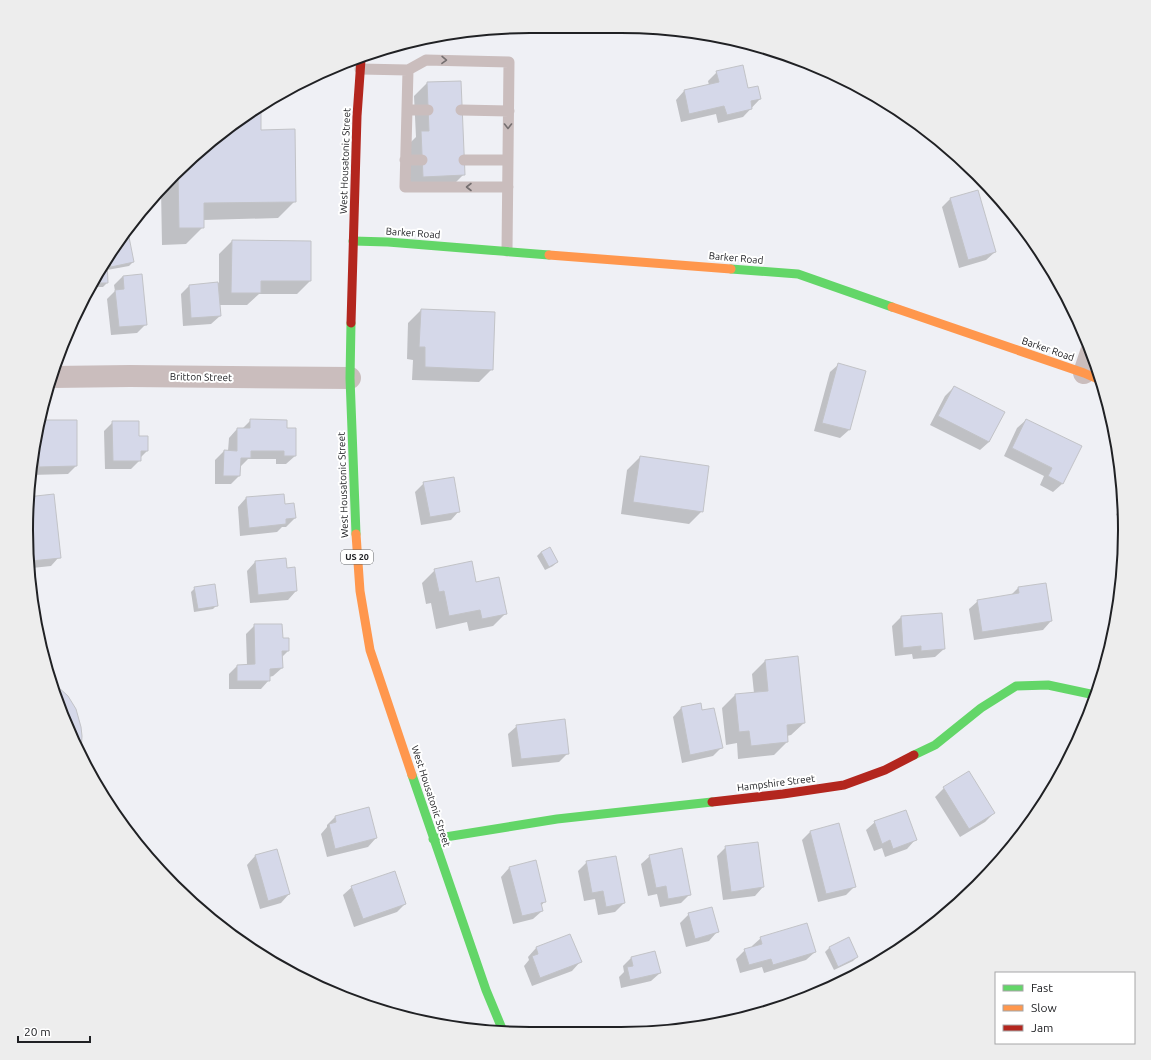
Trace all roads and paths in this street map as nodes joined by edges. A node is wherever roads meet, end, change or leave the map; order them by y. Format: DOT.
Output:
graph roads {
  1 [pos="361,64"];
  2 [pos="408,70"];
  3 [pos="407,110"];
  4 [pos="428,110"];
  5 [pos="461,110"];
  6 [pos="508,111"];
  7 [pos="405,160"];
  8 [pos="422,160"];
  9 [pos="464,160"];
  10 [pos="508,160"];
  11 [pos="508,187"];
  12 [pos="353,241"];
  13 [pos="507,251"];
  14 [pos="1092,376"];
  15 [pos="57,377"];
  16 [pos="350,378"];
  17 [pos="1090,694"];
  18 [pos="434,839"];
  19 [pos="501,1026"];
  1 -- 2 [label="lane"];
  1 -- 12 [label="main road, West Housatonic Street / US 20"];
  2 -- 3 [label="lane"];
  2 -- 6 [label="lane, one-way"];
  3 -- 4 [label="lane"];
  3 -- 7 [label="lane"];
  5 -- 6 [label="lane"];
  6 -- 10 [label="lane, one-way"];
  7 -- 8 [label="lane"];
  11 -- 7 [label="lane, one-way"];
  9 -- 10 [label="lane"];
  10 -- 11 [label="lane"];
  11 -- 13 [label="lane"];
  12 -- 13 [label="main road, Barker Road"];
  12 -- 16 [label="main road, West Housatonic Street / US 20"];
  13 -- 14 [label="main road, Barker Road"];
  15 -- 16 [label="street, Britton Street"];
  16 -- 18 [label="main road, West Housatonic Street / US 20"];
  17 -- 18 [label="main road, Hampshire Street"];
  18 -- 19 [label="main road, West Housatonic Street / US 20"];
}
